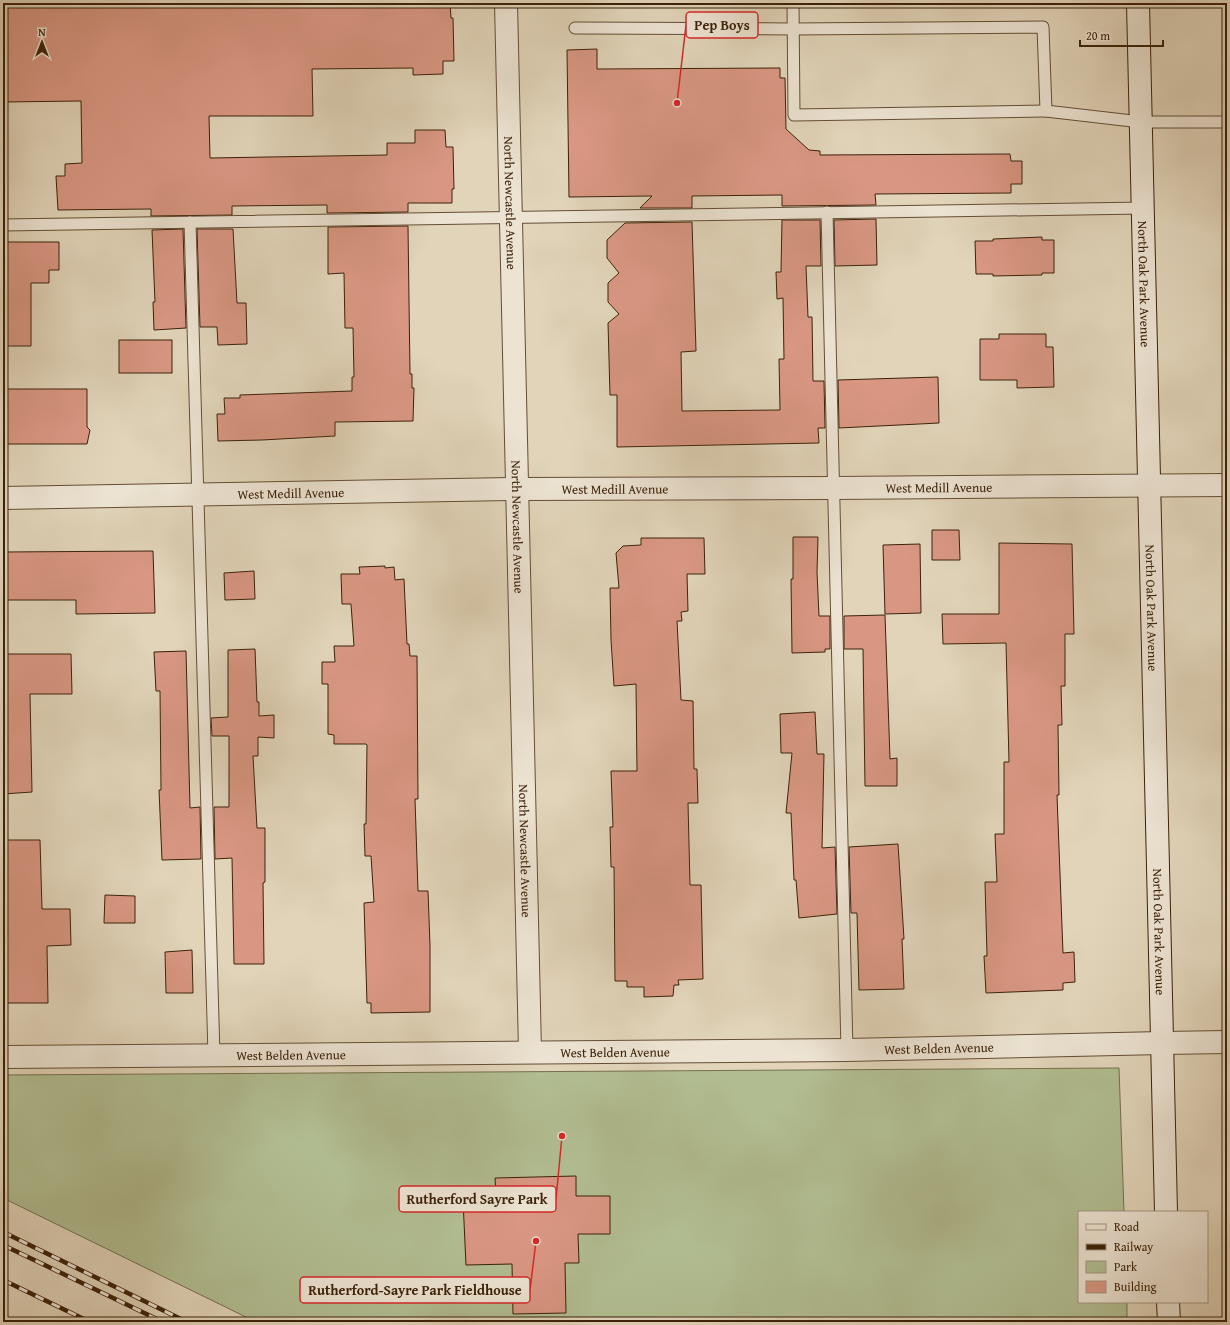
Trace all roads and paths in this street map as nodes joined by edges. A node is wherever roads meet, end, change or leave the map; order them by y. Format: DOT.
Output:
graph roads {
  1 [pos="506,3"];
  2 [pos="793,3"];
  3 [pos="1138,3"];
  4 [pos="574,28"];
  5 [pos="793,29"];
  6 [pos="1046,111"];
  7 [pos="1140,122"];
  8 [pos="1227,122"];
  9 [pos="1143,208"];
  10 [pos="827,212"];
  11 [pos="511,217"];
  12 [pos="190,222"];
  13 [pos="3,225"];
  14 [pos="1227,485"];
  15 [pos="1149,486"];
  16 [pos="834,488"];
  17 [pos="517,489"];
  18 [pos="198,495"];
  19 [pos="3,498"];
  20 [pos="1227,1042"];
  21 [pos="1162,1043"];
  22 [pos="847,1050"];
  23 [pos="530,1051"];
  24 [pos="214,1055"];
  25 [pos="3,1057"];
  26 [pos="1166,1211"];
  27 [pos="1168,1303"];
  28 [pos="1169,1322"];
  1 -- 11 [label="street, North Newcastle Avenue"];
  2 -- 5 [label="lane"];
  3 -- 7 [label="street, North Oak Park Avenue"];
  4 -- 5 [label="lane"];
  5 -- 6 [label="lane"];
  5 -- 6 [label="lane"];
  6 -- 7 [label="lane"];
  7 -- 8 [label="lane"];
  7 -- 9 [label="street, North Oak Park Avenue"];
  9 -- 10 [label="lane"];
  9 -- 15 [label="street, North Oak Park Avenue"];
  10 -- 11 [label="lane"];
  10 -- 16 [label="lane"];
  11 -- 12 [label="lane"];
  11 -- 17 [label="street, North Newcastle Avenue"];
  12 -- 13 [label="lane"];
  12 -- 18 [label="lane"];
  14 -- 15 [label="street, West Medill Avenue"];
  15 -- 16 [label="street, West Medill Avenue"];
  15 -- 21 [label="street, North Oak Park Avenue"];
  16 -- 17 [label="street, West Medill Avenue"];
  16 -- 22 [label="lane"];
  17 -- 18 [label="street, West Medill Avenue"];
  17 -- 23 [label="street, North Newcastle Avenue"];
  18 -- 19 [label="street, West Medill Avenue"];
  18 -- 24 [label="lane"];
  20 -- 21 [label="street, West Belden Avenue"];
  21 -- 22 [label="street, West Belden Avenue"];
  21 -- 26 [label="street, North Oak Park Avenue"];
  22 -- 23 [label="street, West Belden Avenue"];
  23 -- 24 [label="street, West Belden Avenue"];
  24 -- 25 [label="street, West Belden Avenue"];
  27 -- 28 [label="street"];
}
